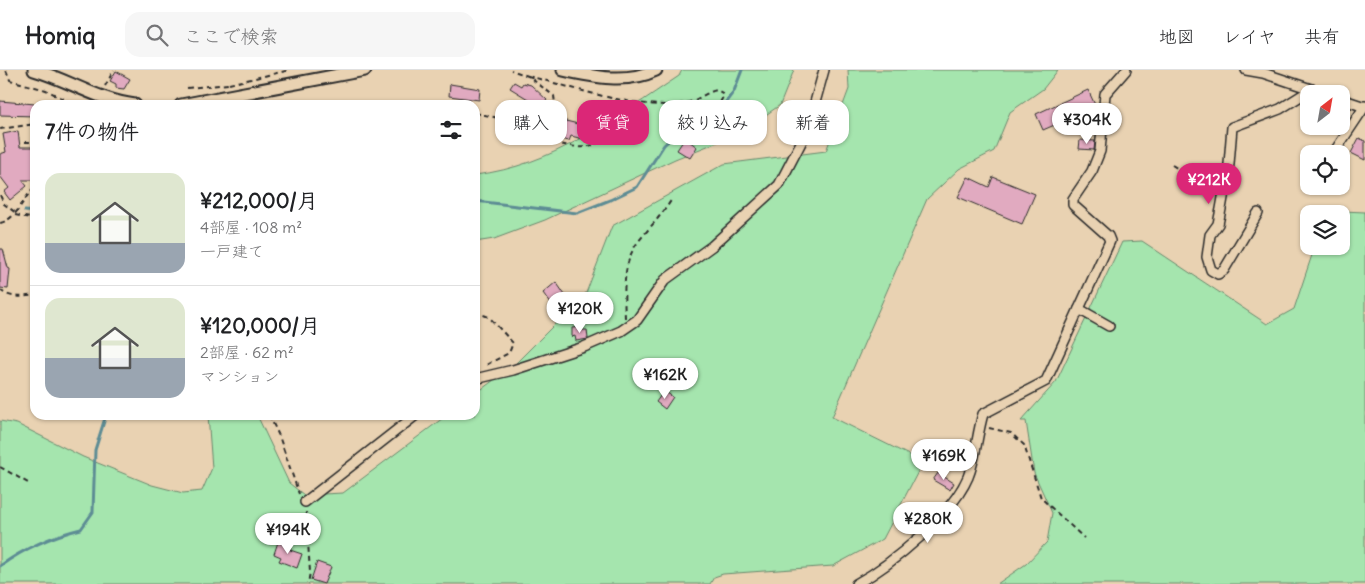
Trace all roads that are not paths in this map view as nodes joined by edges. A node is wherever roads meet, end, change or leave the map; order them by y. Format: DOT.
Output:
graph roads {
  1 [pos="37,70"];
  2 [pos="365,70"];
  3 [pos="564,70"];
  4 [pos="656,70"];
  5 [pos="824,70"];
  6 [pos="1126,70"];
  7 [pos="1246,70"];
  8 [pos="1264,71"];
  9 [pos="1301,85"];
  10 [pos="1300,96"];
  11 [pos="113,100"];
  12 [pos="197,100"];
  13 [pos="1350,102"];
  14 [pos="1365,106"];
  15 [pos="1340,145"];
  16 [pos="1258,213"];
  17 [pos="1079,309"];
  18 [pos="1109,326"];
  19 [pos="480,377"];
  20 [pos="410,420"];
  21 [pos="305,502"];
  22 [pos="856,584"];
  1 -- 11 [label="street"];
  2 -- 12 [label="street"];
  3 -- 4 [label="street"];
  5 -- 19 [label="street"];
  6 -- 17 [label="street"];
  7 -- 8 [label="street"];
  8 -- 9 [label="street"];
  10 -- 16 [label="street"];
  13 -- 14 [label="street"];
  14 -- 15 [label="street"];
  17 -- 18 [label="street"];
  17 -- 22 [label="street"];
  20 -- 21 [label="street"];
}
